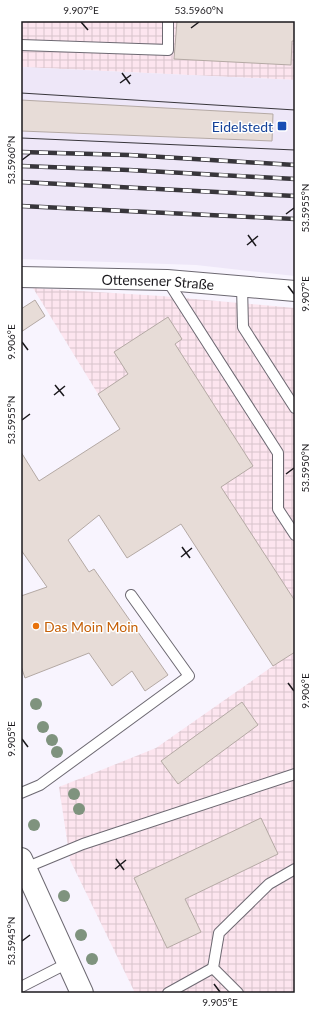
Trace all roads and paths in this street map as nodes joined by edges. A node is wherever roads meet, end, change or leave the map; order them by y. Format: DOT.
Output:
graph roads {
  1 [pos="168,21"];
  2 [pos="21,45"];
  3 [pos="21,277"];
  4 [pos="167,280"];
  5 [pos="242,286"];
  6 [pos="295,291"];
  7 [pos="295,408"];
  8 [pos="295,534"];
  9 [pos="131,595"];
  10 [pos="295,774"];
  11 [pos="21,793"];
  12 [pos="295,869"];
  13 [pos="24,873"];
  14 [pos="68,963"];
  15 [pos="213,968"];
  16 [pos="21,987"];
  17 [pos="82,993"];
  18 [pos="168,993"];
  19 [pos="238,993"];
  1 -- 2 [label="lane"];
  3 -- 4 [label="street, Ottensener Straße"];
  4 -- 5 [label="street, Ottensener Straße"];
  4 -- 8 [label="lane"];
  5 -- 6 [label="street, Ottensener Straße"];
  5 -- 7 [label="lane"];
  9 -- 11 [label="lane"];
  10 -- 13 [label="lane"];
  12 -- 15 [label="lane"];
  13 -- 14 [label="street"];
  14 -- 16 [label="lane"];
  14 -- 17 [label="street"];
  15 -- 18 [label="lane"];
  15 -- 19 [label="lane"];
}
